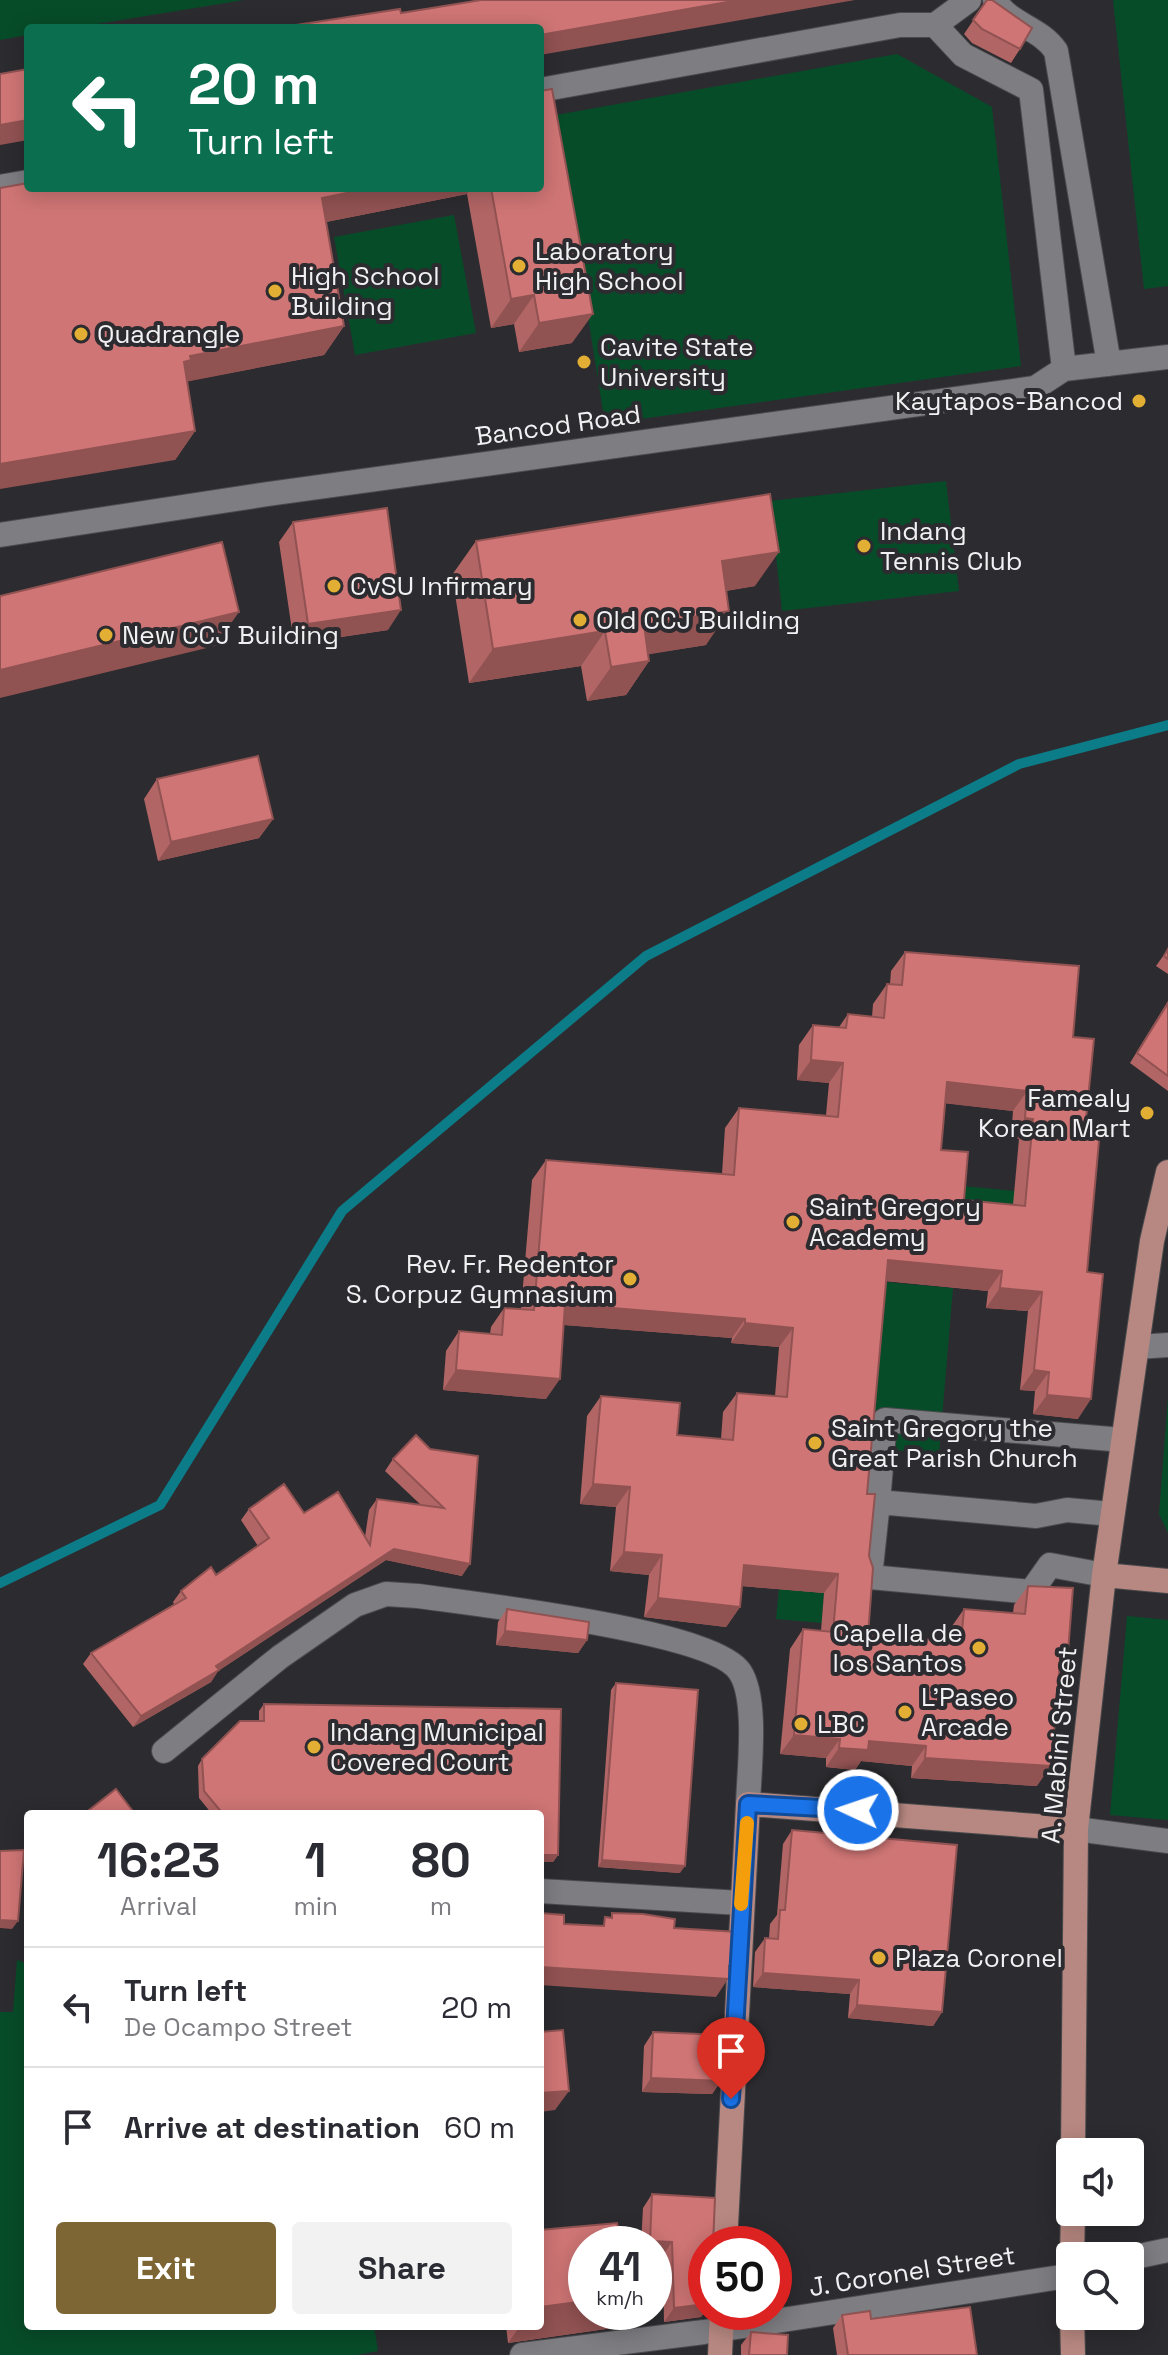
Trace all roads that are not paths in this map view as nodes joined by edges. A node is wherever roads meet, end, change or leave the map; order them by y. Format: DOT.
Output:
graph roads {
  1 [pos="969,0"];
  2 [pos="995,0"];
  3 [pos="935,25"];
  4 [pos="544,89"];
  5 [pos="24,183"];
  6 [pos="0,187"];
  7 [pos="1168,357"];
  8 [pos="1109,364"];
  9 [pos="1064,369"];
  10 [pos="0,535"];
  11 [pos="1168,1172"];
  12 [pos="1168,1345"];
  13 [pos="1137,1347"];
  14 [pos="1123,1440"];
  15 [pos="878,1502"];
  16 [pos="1112,1514"];
  17 [pos="1104,1575"];
  18 [pos="1168,1581"];
  19 [pos="164,1751"];
  20 [pos="748,1804"];
  21 [pos="1076,1829"];
  22 [pos="1168,1841"];
  23 [pos="544,1891"];
  24 [pos="741,1903"];
  25 [pos="1073,2138"];
  26 [pos="726,2226"];
  27 [pos="1168,2250"];
  28 [pos="1144,2255"];
  29 [pos="1056,2278"];
  30 [pos="792,2311"];
  31 [pos="688,2326"];
  32 [pos="721,2330"];
  33 [pos="1072,2330"];
  34 [pos="522,2355"];
  35 [pos="720,2355"];
  36 [pos="1073,2355"];
  1 -- 3 [label="street"];
  2 -- 8 [label="street"];
  3 -- 4 [label="street"];
  3 -- 9 [label="street"];
  5 -- 6 [label="street"];
  7 -- 8 [label="street, Bancod Road"];
  8 -- 9 [label="street, Bancod Road"];
  9 -- 10 [label="street, Bancod Road"];
  11 -- 13 [label="main road, A. Mabini Street"];
  12 -- 13 [label="street"];
  13 -- 14 [label="main road, A. Mabini Street"];
  14 -- 15 [label="street"];
  14 -- 16 [label="main road, A. Mabini Street"];
  15 -- 16 [label="street"];
  15 -- 17 [label="street"];
  16 -- 17 [label="main road, A. Mabini Street"];
  17 -- 18 [label="main road"];
  17 -- 21 [label="main road, A. Mabini Street"];
  19 -- 20 [label="street"];
  20 -- 21 [label="main road"];
  20 -- 24 [label="main road"];
  21 -- 22 [label="street"];
  21 -- 25 [label="main road, A. Mabini Street"];
  23 -- 24 [label="street"];
  24 -- 26 [label="main road"];
  27 -- 28 [label="street"];
  29 -- 30 [label="street, J. Coronel Street"];
  31 -- 34 [label="street, J. Coronel Street"];
  32 -- 35 [label="main road"];
  33 -- 36 [label="main road"];
}
